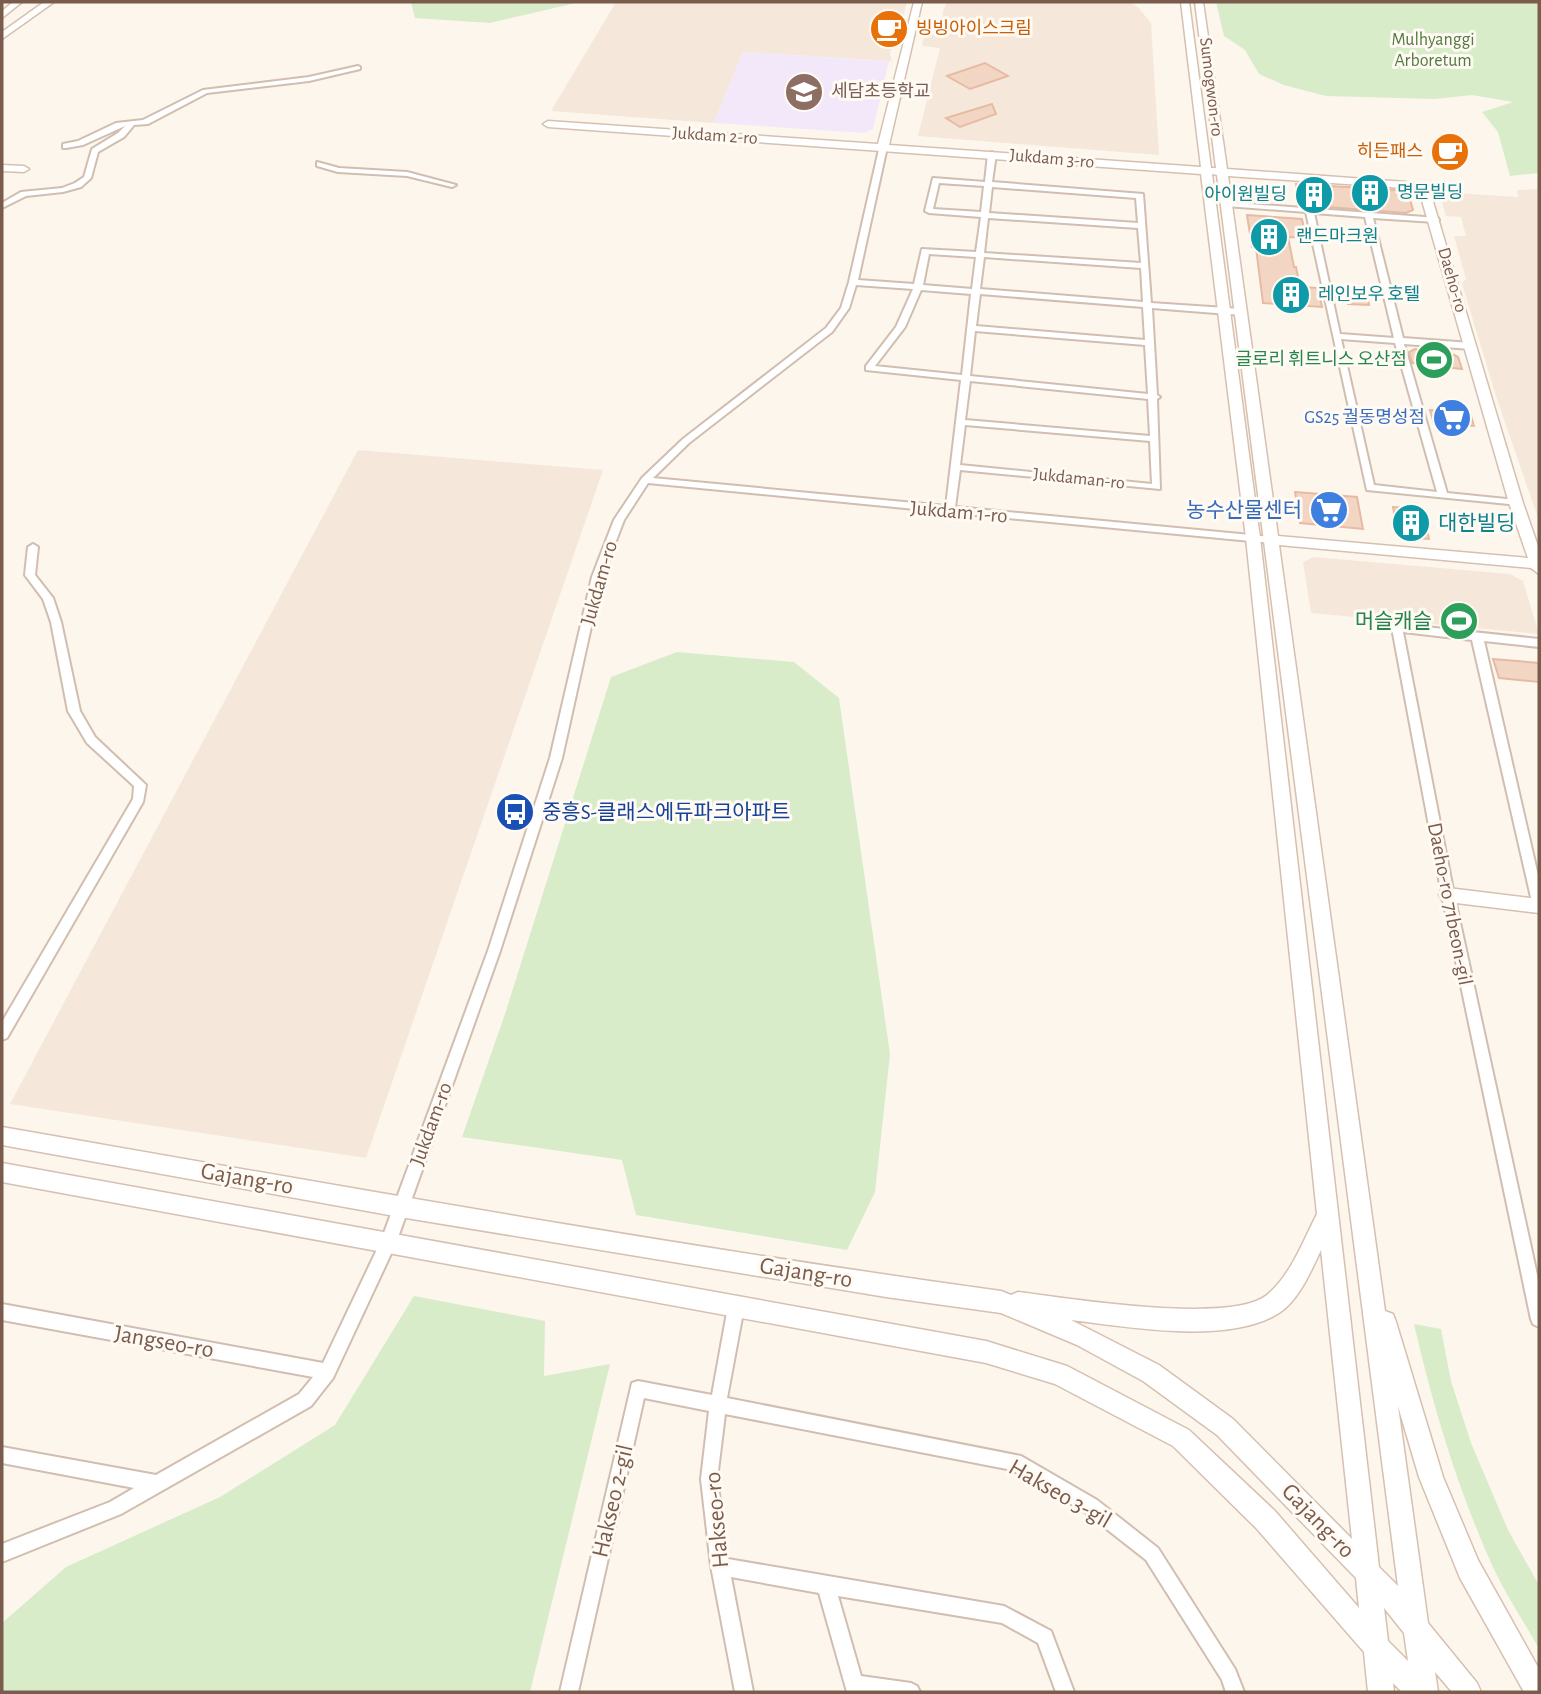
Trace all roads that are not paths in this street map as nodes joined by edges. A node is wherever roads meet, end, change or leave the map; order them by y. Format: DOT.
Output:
graph roads {
  1 [pos="18,2"];
  2 [pos="50,2"];
  3 [pos="919,2"];
  4 [pos="1185,2"];
  5 [pos="1199,2"];
  6 [pos="2,15"];
  7 [pos="2,36"];
  8 [pos="358,68"];
  9 [pos="131,124"];
  10 [pos="548,124"];
  11 [pos="66,146"];
  12 [pos="883,147"];
  13 [pos="992,154"];
  14 [pos="320,163"];
  15 [pos="2,168"];
  16 [pos="24,169"];
  17 [pos="1205,171"];
  18 [pos="1222,173"];
  19 [pos="988,184"];
  20 [pos="452,185"];
  21 [pos="1226,204"];
  22 [pos="2,206"];
  23 [pos="1309,210"];
  24 [pos="985,215"];
  25 [pos="1368,215"];
  26 [pos="1435,220"];
  27 [pos="1142,226"];
  28 [pos="980,254"];
  29 [pos="1145,266"];
  30 [pos="853,282"];
  31 [pos="920,286"];
  32 [pos="976,290"];
  33 [pos="1147,303"];
  34 [pos="1223,310"];
  35 [pos="1241,312"];
  36 [pos="971,328"];
  37 [pos="1336,336"];
  38 [pos="1399,341"];
  39 [pos="1148,343"];
  40 [pos="1471,346"];
  41 [pos="965,379"];
  42 [pos="1155,397"];
  43 [pos="960,422"];
  44 [pos="1155,439"];
  45 [pos="955,467"];
  46 [pos="645,480"];
  47 [pos="1442,494"];
  48 [pos="1516,503"];
  49 [pos="950,511"];
  50 [pos="1253,538"];
  51 [pos="1273,540"];
  52 [pos="33,547"];
  53 [pos="1539,566"];
  54 [pos="1477,636"];
  55 [pos="1539,643"];
  56 [pos="1448,895"];
  57 [pos="1539,906"];
  58 [pos="2,1034"];
  59 [pos="2,1136"];
  60 [pos="2,1173"];
  61 [pos="400,1207"];
  62 [pos="1328,1215"];
  63 [pos="388,1243"];
  64 [pos="1369,1266"];
  65 [pos="1001,1302"];
  66 [pos="736,1307"];
  67 [pos="2,1312"];
  68 [pos="1539,1319"];
  69 [pos="327,1372"];
  70 [pos="718,1405"];
  71 [pos="2,1455"];
  72 [pos="157,1484"];
  73 [pos="2,1553"];
  74 [pos="720,1566"];
  75 [pos="1367,1572"];
  76 [pos="826,1585"];
  77 [pos="1416,1625"];
  78 [pos="1376,1647"];
  79 [pos="855,1688"];
  80 [pos="569,1692"];
  81 [pos="744,1692"];
  82 [pos="911,1692"];
  83 [pos="1065,1692"];
  84 [pos="1235,1692"];
  85 [pos="1381,1692"];
  86 [pos="1422,1692"];
  87 [pos="1468,1692"];
  88 [pos="1538,1692"];
  1 -- 6 [label="street"];
  2 -- 7 [label="street"];
  3 -- 12 [label="street, Jukdam-ro"];
  4 -- 17 [label="street, Sumogwon-ro"];
  5 -- 18 [label="street, Sumogwon-ro"];
  8 -- 9 [label="street"];
  9 -- 11 [label="street"];
  9 -- 22 [label="street"];
  10 -- 12 [label="street, Jukdam 2-ro"];
  12 -- 13 [label="street, Jukdam 3-ro"];
  12 -- 30 [label="street, Jukdam-ro"];
  13 -- 17 [label="street, Jukdam 3-ro"];
  13 -- 19 [label="street"];
  14 -- 20 [label="street"];
  15 -- 16 [label="street"];
  17 -- 18 [label="street, Jukdam 3-ro"];
  17 -- 34 [label="street, Sumogwon-ro"];
  18 -- 21 [label="street, Sumogwon-ro"];
  18 -- 26 [label="street, Daeho-ro"];
  19 -- 24 [label="street"];
  19 -- 24 [label="street, Jukdaman-ro"];
  19 -- 27 [label="street, Jukdaman-ro"];
  21 -- 23 [label="street"];
  21 -- 35 [label="street, Sumogwon-ro"];
  23 -- 25 [label="street"];
  23 -- 37 [label="street"];
  24 -- 27 [label="street, Jukdaman-ro"];
  24 -- 28 [label="street"];
  25 -- 26 [label="street"];
  25 -- 38 [label="street"];
  26 -- 40 [label="street, Daeho-ro"];
  27 -- 29 [label="street, Jukdaman-ro"];
  28 -- 29 [label="street"];
  28 -- 31 [label="street"];
  28 -- 32 [label="street"];
  29 -- 33 [label="street, Jukdaman-ro"];
  30 -- 31 [label="street"];
  30 -- 46 [label="street, Jukdam-ro"];
  31 -- 32 [label="street"];
  31 -- 41 [label="street"];
  32 -- 33 [label="street"];
  32 -- 36 [label="street"];
  33 -- 34 [label="street"];
  33 -- 39 [label="street, Jukdaman-ro"];
  34 -- 35 [label="street"];
  34 -- 50 [label="street, Sumogwon-ro"];
  35 -- 51 [label="street, Sumogwon-ro"];
  36 -- 39 [label="street"];
  36 -- 41 [label="street"];
  37 -- 38 [label="street"];
  37 -- 47 [label="street"];
  38 -- 40 [label="street"];
  38 -- 47 [label="street"];
  39 -- 42 [label="street, Jukdaman-ro"];
  40 -- 48 [label="street, Daeho-ro"];
  41 -- 42 [label="street"];
  41 -- 43 [label="street"];
  42 -- 44 [label="street, Jukdaman-ro"];
  43 -- 44 [label="street"];
  43 -- 45 [label="street"];
  44 -- 45 [label="street, Jukdaman-ro"];
  45 -- 49 [label="street"];
  46 -- 49 [label="street, Jukdam 1-ro"];
  46 -- 61 [label="street, Jukdam-ro"];
  47 -- 48 [label="street"];
  48 -- 53 [label="street, Daeho-ro"];
  49 -- 50 [label="street, Jukdam 1-ro"];
  50 -- 51 [label="street, Jukdam 1-ro"];
  50 -- 62 [label="street, Sumogwon-ro"];
  51 -- 53 [label="street"];
  51 -- 64 [label="street, Sumogwon-ro"];
  52 -- 58 [label="street"];
  54 -- 55 [label="street, Daeho-ro 71beon-gil"];
  54 -- 56 [label="street, Daeho-ro 71beon-gil"];
  54 -- 57 [label="street"];
  56 -- 57 [label="street"];
  56 -- 68 [label="street, Daeho-ro 71beon-gil"];
  59 -- 61 [label="street, Gajang-ro"];
  60 -- 63 [label="street, Gajang-ro"];
  61 -- 63 [label="street, Jukdam-ro"];
  61 -- 65 [label="street, Gajang-ro"];
  62 -- 65 [label="street"];
  62 -- 75 [label="street, Sumogwon-ro"];
  63 -- 66 [label="street, Gajang-ro"];
  63 -- 69 [label="street"];
  64 -- 77 [label="street"];
  64 -- 88 [label="street"];
  65 -- 75 [label="street, Gajang-ro"];
  66 -- 70 [label="street, Hakseo-ro"];
  66 -- 78 [label="street, Gajang-ro"];
  67 -- 69 [label="street, Jangseo-ro"];
  69 -- 72 [label="street"];
  70 -- 74 [label="street, Hakseo-ro"];
  70 -- 80 [label="street, Hakseo 2-gil"];
  70 -- 84 [label="street, Hakseo 3-gil"];
  71 -- 72 [label="street"];
  72 -- 73 [label="street"];
  74 -- 76 [label="street"];
  74 -- 81 [label="street, Hakseo-ro"];
  75 -- 77 [label="street, Gajang-ro"];
  75 -- 78 [label="street, Sumogwon-ro"];
  76 -- 79 [label="street"];
  76 -- 83 [label="street"];
  77 -- 86 [label="street"];
  77 -- 87 [label="street, Gajang-ro"];
  78 -- 85 [label="street"];
  78 -- 86 [label="street, Gajang-ro"];
  79 -- 82 [label="street"];
}
